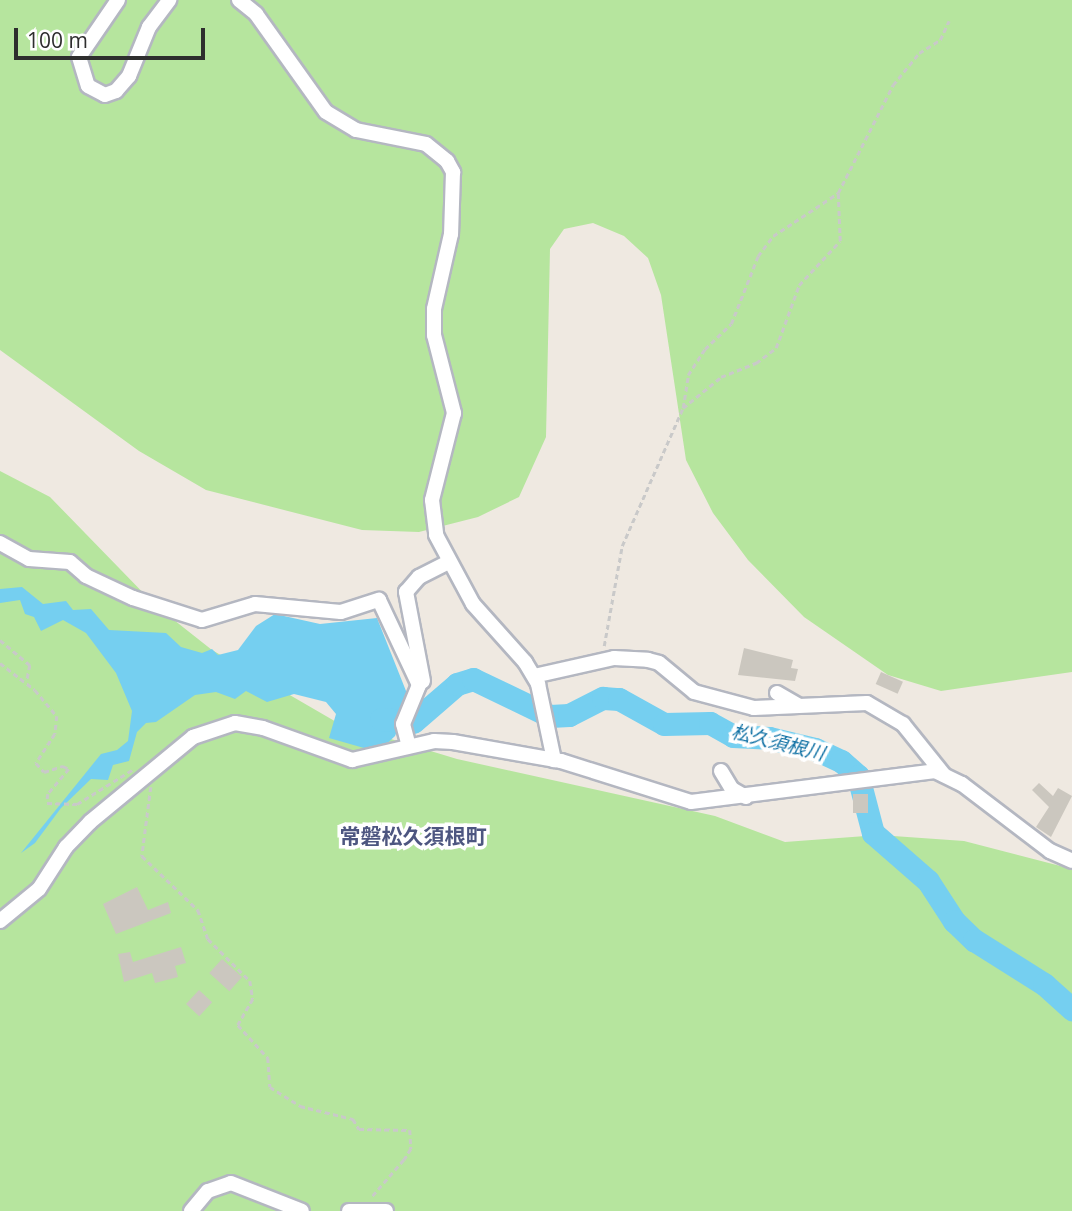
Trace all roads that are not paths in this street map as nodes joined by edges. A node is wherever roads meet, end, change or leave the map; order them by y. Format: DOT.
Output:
graph roads {
  1 [pos="118,0"];
  2 [pos="169,0"];
  3 [pos="239,0"];
  4 [pos="0,543"];
  5 [pos="447,563"];
  6 [pos="534,676"];
  7 [pos="420,688"];
  8 [pos="777,692"];
  9 [pos="798,705"];
  10 [pos="409,746"];
  11 [pos="554,760"];
  12 [pos="721,771"];
  13 [pos="944,775"];
  14 [pos="747,798"];
  15 [pos="1072,862"];
  16 [pos="0,921"];
  17 [pos="356,1210"];
  18 [pos="191,1211"];
  19 [pos="302,1211"];
  20 [pos="386,1211"];
  1 -- 2 [label="street"];
  3 -- 5 [label="street"];
  4 -- 7 [label="street"];
  5 -- 6 [label="street"];
  5 -- 7 [label="street"];
  6 -- 9 [label="street"];
  6 -- 11 [label="street"];
  7 -- 10 [label="street"];
  8 -- 9 [label="street"];
  9 -- 13 [label="street"];
  10 -- 11 [label="street"];
  10 -- 16 [label="street"];
  11 -- 14 [label="street"];
  12 -- 14 [label="street"];
  13 -- 14 [label="street"];
  13 -- 15 [label="street"];
  17 -- 20 [label="street"];
  18 -- 19 [label="street"];
}
